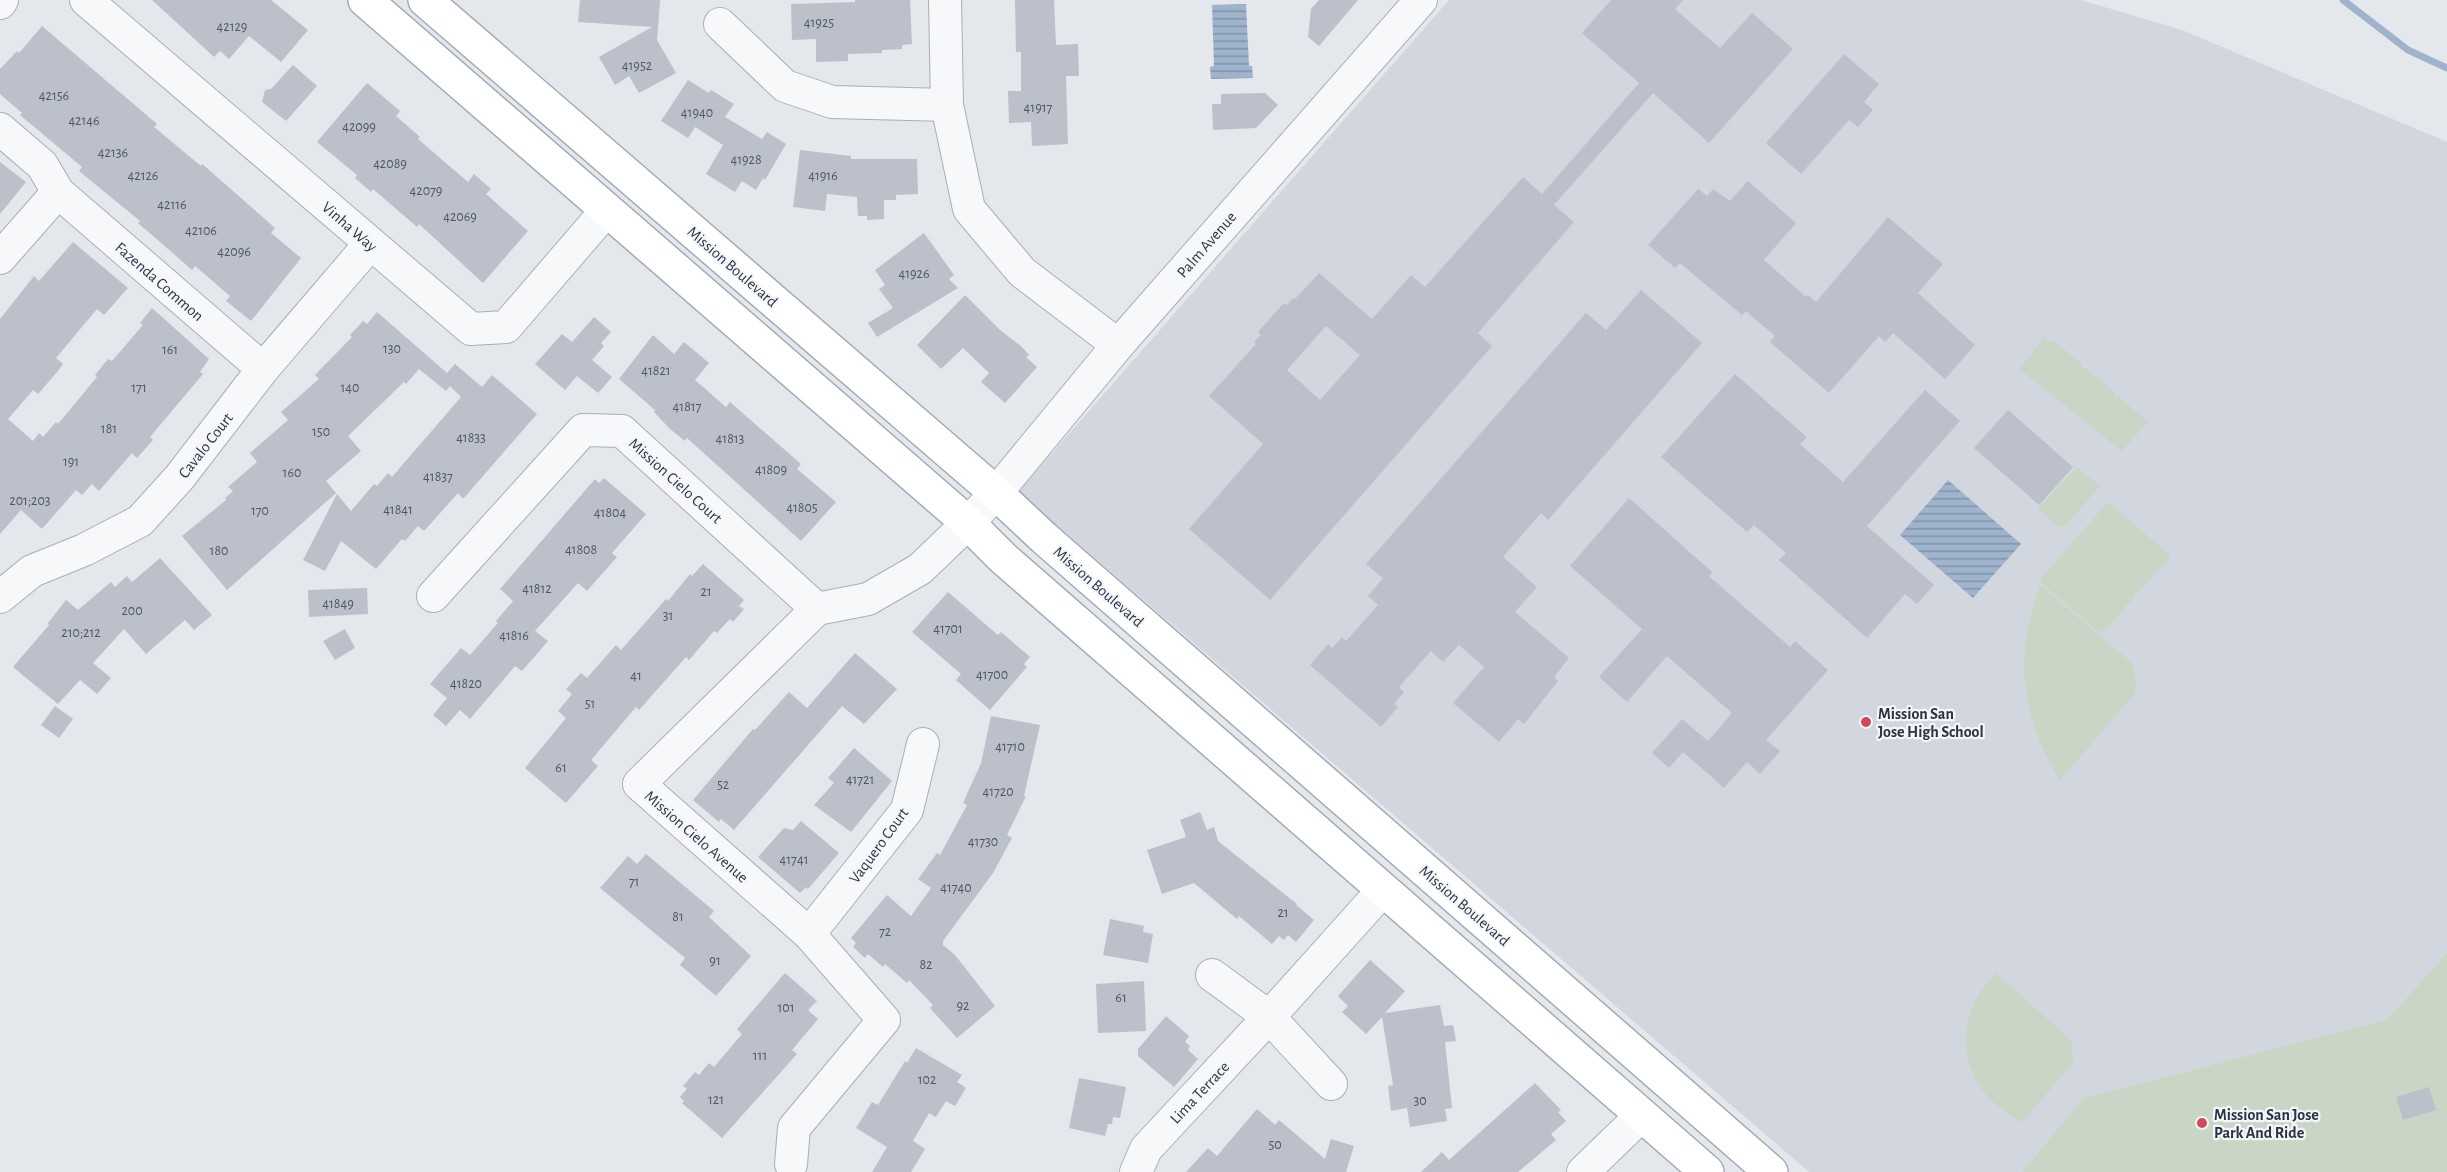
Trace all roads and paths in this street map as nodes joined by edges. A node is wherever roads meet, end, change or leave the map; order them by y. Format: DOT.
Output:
graph roads {
  1 [pos="86,0"];
  2 [pos="365,0"];
  3 [pos="425,0"];
  4 [pos="945,0"];
  5 [pos="1422,0"];
  6 [pos="720,24"];
  7 [pos="947,105"];
  8 [pos="0,129"];
  9 [pos="58,192"];
  10 [pos="606,211"];
  11 [pos="370,244"];
  12 [pos="0,258"];
  13 [pos="1118,345"];
  14 [pos="263,369"];
  15 [pos="996,494"];
  16 [pos="968,524"];
  17 [pos="433,596"];
  18 [pos="0,597"];
  19 [pos="817,609"];
  20 [pos="923,744"];
  21 [pos="1383,890"];
  22 [pos="809,934"];
  23 [pos="1212,975"];
  24 [pos="1269,1017"];
  25 [pos="1331,1084"];
  26 [pos="1642,1115"];
  27 [pos="791,1164"];
  28 [pos="1136,1172"];
  29 [pos="1583,1172"];
  30 [pos="1707,1172"];
  31 [pos="1772,1172"];
  1 -- 11 [label="street, Vinha Way"];
  2 -- 10 [label="main road"];
  3 -- 15 [label="main road, Mission Boulevard"];
  4 -- 7 [label="street"];
  5 -- 13 [label="street, Palm Avenue"];
  6 -- 7 [label="street"];
  7 -- 13 [label="street"];
  8 -- 9 [label="street, Fazenda Common"];
  9 -- 12 [label="street"];
  9 -- 14 [label="street, Fazenda Common"];
  10 -- 11 [label="street, Vinha Way"];
  10 -- 16 [label="main road"];
  11 -- 14 [label="street, Cavalo Court"];
  13 -- 15 [label="street, Palm Avenue"];
  14 -- 18 [label="street, Cavalo Court"];
  15 -- 16 [label="street"];
  15 -- 31 [label="main road, Mission Boulevard"];
  16 -- 19 [label="street"];
  16 -- 21 [label="main road"];
  17 -- 19 [label="street, Mission Cielo Court"];
  19 -- 22 [label="street, Mission Cielo Avenue"];
  20 -- 22 [label="street, Vaquero Court"];
  21 -- 24 [label="street, Lima Terrace"];
  21 -- 26 [label="main road"];
  22 -- 27 [label="street, Mission Cielo Avenue"];
  23 -- 24 [label="street"];
  24 -- 25 [label="street"];
  24 -- 28 [label="street, Lima Terrace"];
  26 -- 29 [label="street"];
  26 -- 30 [label="main road"];
}
